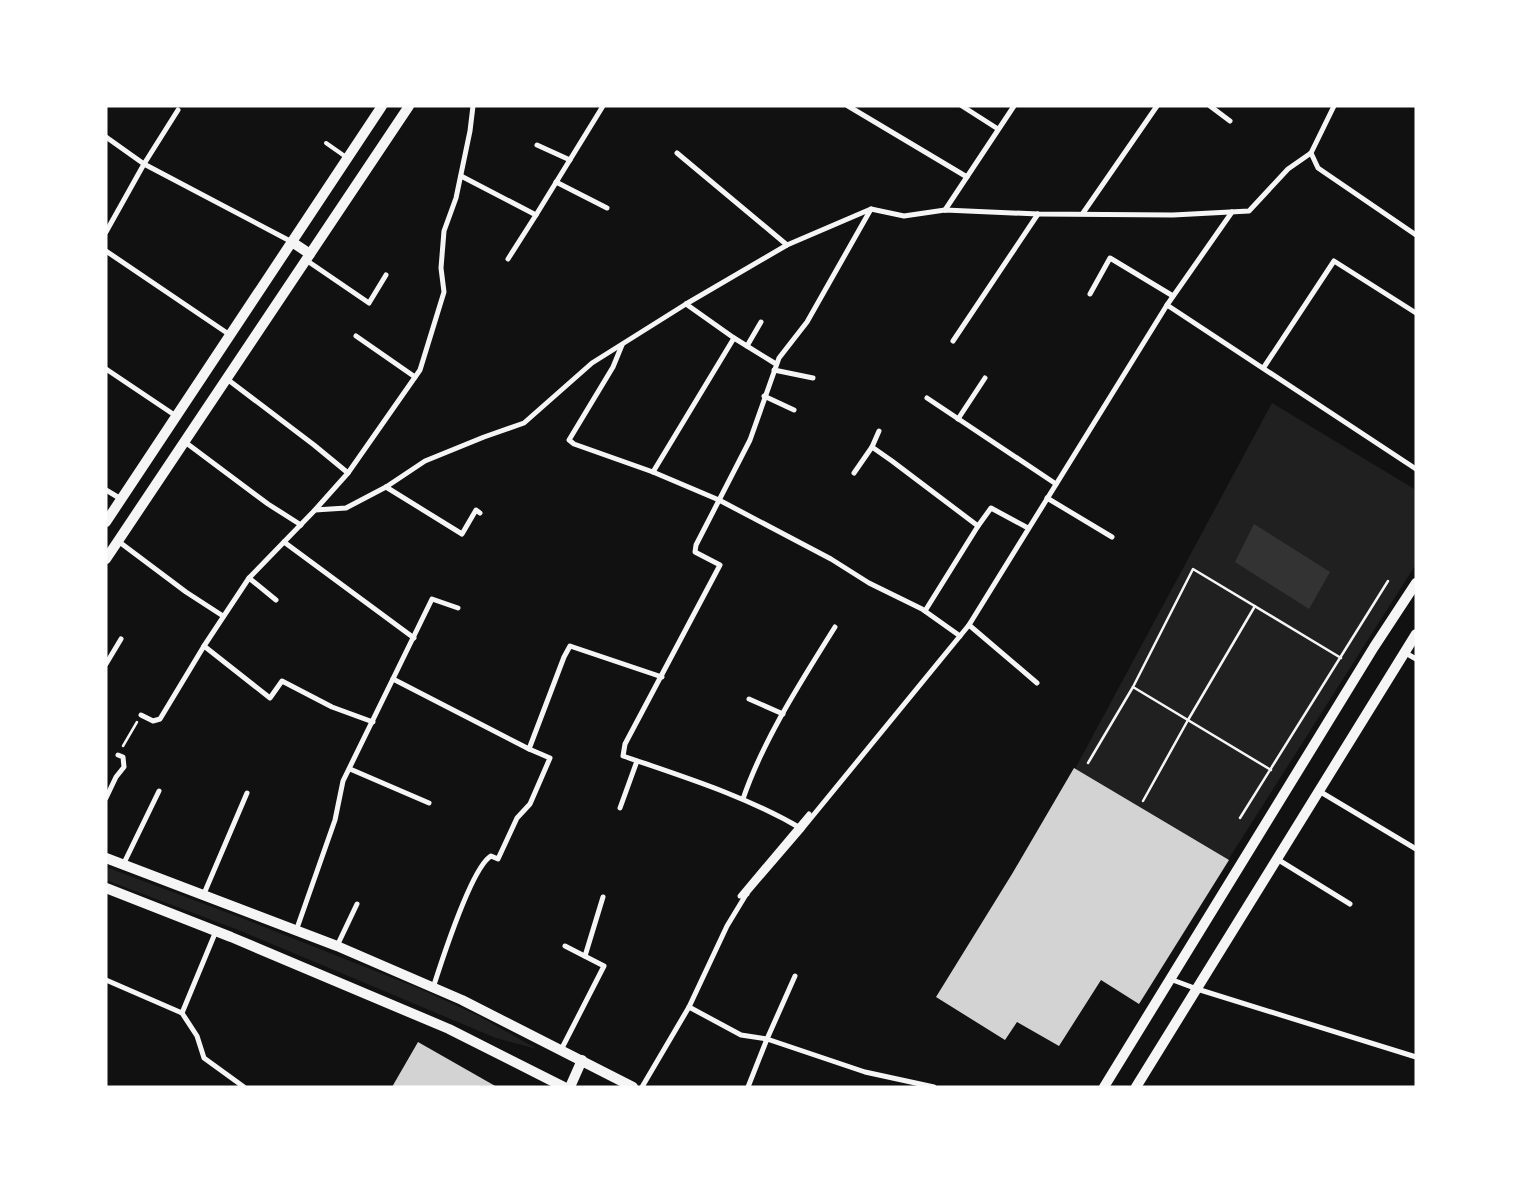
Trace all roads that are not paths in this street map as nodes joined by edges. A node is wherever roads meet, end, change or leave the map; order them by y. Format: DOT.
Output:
graph roads {
  1 [pos="382,106"];
  2 [pos="409,106"];
  3 [pos="473,106"];
  4 [pos="603,106"];
  5 [pos="848,106"];
  6 [pos="962,106"];
  7 [pos="1014,106"];
  8 [pos="1157,106"];
  9 [pos="1210,106"];
  10 [pos="1334,106"];
  11 [pos="178,110"];
  12 [pos="1230,120"];
  13 [pos="998,129"];
  14 [pos="106,137"];
  15 [pos="326,143"];
  16 [pos="536,145"];
  17 [pos="677,153"];
  18 [pos="1311,153"];
  19 [pos="348,158"];
  20 [pos="570,160"];
  21 [pos="144,164"];
  22 [pos="461,176"];
  23 [pos="967,176"];
  24 [pos="556,182"];
  25 [pos="607,208"];
  26 [pos="871,209"];
  27 [pos="945,210"];
  28 [pos="1232,212"];
  29 [pos="1038,214"];
  30 [pos="1083,214"];
  31 [pos="536,215"];
  32 [pos="106,232"];
  33 [pos="1416,235"];
  34 [pos="292,242"];
  35 [pos="787,245"];
  36 [pos="106,251"];
  37 [pos="308,257"];
  38 [pos="508,259"];
  39 [pos="386,275"];
  40 [pos="1090,294"];
  41 [pos="1173,296"];
  42 [pos="686,304"];
  43 [pos="1167,305"];
  44 [pos="1416,313"];
  45 [pos="761,322"];
  46 [pos="230,336"];
  47 [pos="356,336"];
  48 [pos="734,338"];
  49 [pos="952,341"];
  50 [pos="622,344"];
  51 [pos="747,346"];
  52 [pos="776,364"];
  53 [pos="1264,367"];
  54 [pos="106,369"];
  55 [pos="774,370"];
  56 [pos="414,377"];
  57 [pos="813,378"];
  58 [pos="985,378"];
  59 [pos="227,379"];
  60 [pos="764,396"];
  61 [pos="927,398"];
  62 [pos="794,410"];
  63 [pos="176,416"];
  64 [pos="958,420"];
  65 [pos="880,431"];
  66 [pos="185,442"];
  67 [pos="872,448"];
  68 [pos="1416,468"];
  69 [pos="653,472"];
  70 [pos="348,473"];
  71 [pos="854,473"];
  72 [pos="1056,484"];
  73 [pos="386,487"];
  74 [pos="106,490"];
  75 [pos="1047,498"];
  76 [pos="121,499"];
  77 [pos="719,500"];
  78 [pos="315,510"];
  79 [pos="480,513"];
  80 [pos="106,522"];
  81 [pos="301,525"];
  82 [pos="978,526"];
  83 [pos="1028,528"];
  84 [pos="1112,537"];
  85 [pos="118,540"];
  86 [pos="284,542"];
  87 [pos="106,559"];
  88 [pos="249,578"];
  89 [pos="1416,583"];
  90 [pos="276,600"];
  91 [pos="458,608"];
  92 [pos="925,611"];
  93 [pos="223,616"];
  94 [pos="969,625"];
  95 [pos="835,627"];
  96 [pos="1416,634"];
  97 [pos="960,636"];
  98 [pos="414,638"];
  99 [pos="121,639"];
  100 [pos="204,646"];
  101 [pos="1404,652"];
  102 [pos="1416,659"];
  103 [pos="106,664"];
  104 [pos="662,677"];
  105 [pos="394,679"];
  106 [pos="1037,683"];
  107 [pos="749,699"];
  108 [pos="902,706"];
  109 [pos="141,714"];
  110 [pos="783,714"];
  111 [pos="373,722"];
  112 [pos="529,750"];
  113 [pos="118,755"];
  114 [pos="637,761"];
  115 [pos="350,768"];
  116 [pos="159,791"];
  117 [pos="1318,791"];
  118 [pos="247,793"];
  119 [pos="106,798"];
  120 [pos="743,799"];
  121 [pos="429,803"];
  122 [pos="620,808"];
  123 [pos="802,828"];
  124 [pos="1416,849"];
  125 [pos="106,858"];
  126 [pos="1277,858"];
  127 [pos="123,865"];
  128 [pos="106,888"];
  129 [pos="747,893"];
  130 [pos="203,896"];
  131 [pos="603,897"];
  132 [pos="357,904"];
  133 [pos="1350,904"];
  134 [pos="216,931"];
  135 [pos="296,932"];
  136 [pos="337,946"];
  137 [pos="565,946"];
  138 [pos="585,956"];
  139 [pos="796,976"];
  140 [pos="1170,979"];
  141 [pos="106,980"];
  142 [pos="433,988"];
  143 [pos="1197,989"];
  144 [pos="689,1007"];
  145 [pos="182,1014"];
  146 [pos="767,1040"];
  147 [pos="561,1050"];
  148 [pos="1416,1057"];
  149 [pos="582,1060"];
  150 [pos="244,1087"];
  151 [pos="564,1087"];
  152 [pos="570,1087"];
  153 [pos="633,1087"];
  154 [pos="642,1087"];
  155 [pos="748,1087"];
  156 [pos="934,1087"];
  157 [pos="1104,1087"];
  158 [pos="1136,1087"];
  1 -- 19 [label="main road"];
  2 -- 37 [label="main road"];
  3 -- 22 [label="street"];
  4 -- 20 [label="street"];
  5 -- 23 [label="street"];
  6 -- 13 [label="street"];
  7 -- 13 [label="street"];
  8 -- 30 [label="street"];
  9 -- 12 [label="street"];
  10 -- 18 [label="street"];
  11 -- 21 [label="street"];
  13 -- 23 [label="street"];
  14 -- 21 [label="street"];
  15 -- 19 [label="lane"];
  16 -- 20 [label="street"];
  17 -- 35 [label="street"];
  18 -- 28 [label="street"];
  18 -- 33 [label="street"];
  19 -- 34 [label="main road"];
  20 -- 24 [label="street"];
  21 -- 32 [label="street"];
  21 -- 34 [label="street"];
  22 -- 31 [label="street"];
  22 -- 56 [label="street"];
  23 -- 27 [label="street"];
  24 -- 25 [label="street"];
  24 -- 31 [label="street"];
  26 -- 27 [label="street"];
  26 -- 35 [label="street"];
  26 -- 52 [label="street"];
  27 -- 29 [label="street"];
  28 -- 30 [label="street"];
  28 -- 41 [label="street"];
  29 -- 30 [label="street"];
  29 -- 49 [label="street"];
  31 -- 38 [label="street"];
  34 -- 37 [label="main road"];
  34 -- 46 [label="main road"];
  35 -- 42 [label="street"];
  36 -- 46 [label="street"];
  37 -- 39 [label="street"];
  37 -- 59 [label="main road"];
  40 -- 41 [label="street"];
  41 -- 43 [label="street"];
  42 -- 48 [label="street"];
  42 -- 50 [label="street"];
  43 -- 53 [label="street"];
  43 -- 72 [label="street"];
  44 -- 53 [label="street"];
  45 -- 51 [label="street"];
  46 -- 63 [label="main road"];
  47 -- 56 [label="street"];
  48 -- 51 [label="street"];
  48 -- 69 [label="street"];
  50 -- 69 [label="street"];
  50 -- 73 [label="street"];
  51 -- 52 [label="street"];
  52 -- 55 [label="street"];
  53 -- 68 [label="street"];
  54 -- 63 [label="street"];
  55 -- 57 [label="street"];
  55 -- 60 [label="street"];
  56 -- 70 [label="street"];
  58 -- 64 [label="street"];
  59 -- 66 [label="main road"];
  59 -- 70 [label="street"];
  60 -- 62 [label="street"];
  60 -- 77 [label="street"];
  61 -- 64 [label="street"];
  63 -- 76 [label="main road"];
  64 -- 72 [label="street"];
  65 -- 67 [label="street"];
  66 -- 81 [label="street"];
  66 -- 85 [label="main road"];
  67 -- 71 [label="street"];
  67 -- 82 [label="street"];
  69 -- 77 [label="street"];
  70 -- 78 [label="street"];
  72 -- 75 [label="street"];
  73 -- 78 [label="street"];
  73 -- 79 [label="street"];
  74 -- 76 [label="street"];
  75 -- 83 [label="street"];
  75 -- 84 [label="street"];
  76 -- 80 [label="main road"];
  77 -- 92 [label="street"];
  77 -- 104 [label="street"];
  78 -- 81 [label="street"];
  81 -- 86 [label="street"];
  82 -- 83 [label="street"];
  82 -- 92 [label="street"];
  83 -- 94 [label="street"];
  85 -- 87 [label="main road"];
  85 -- 93 [label="street"];
  86 -- 88 [label="street"];
  86 -- 98 [label="street"];
  88 -- 90 [label="street"];
  88 -- 93 [label="street"];
  89 -- 140 [label="main road"];
  91 -- 98 [label="street"];
  92 -- 97 [label="street"];
  93 -- 100 [label="street"];
  94 -- 97 [label="street"];
  94 -- 106 [label="street"];
  95 -- 110 [label="street"];
  96 -- 101 [label="main road"];
  97 -- 108 [label="street"];
  98 -- 105 [label="street"];
  99 -- 103 [label="street"];
  100 -- 109 [label="street"];
  100 -- 111 [label="street"];
  101 -- 102 [label="street"];
  101 -- 117 [label="main road"];
  104 -- 112 [label="street"];
  104 -- 114 [label="street"];
  105 -- 111 [label="street"];
  105 -- 112 [label="street"];
  107 -- 110 [label="street"];
  108 -- 123 [label="street"];
  108 -- 129 [label="street"];
  110 -- 120 [label="street"];
  111 -- 115 [label="street"];
  112 -- 142 [label="street"];
  113 -- 119 [label="street"];
  114 -- 120 [label="street"];
  114 -- 122 [label="street"];
  115 -- 121 [label="street"];
  115 -- 135 [label="street"];
  116 -- 127 [label="street"];
  117 -- 124 [label="street"];
  117 -- 126 [label="main road"];
  118 -- 130 [label="street"];
  120 -- 123 [label="street"];
  123 -- 129 [label="street"];
  125 -- 127 [label="main road"];
  126 -- 133 [label="street"];
  126 -- 143 [label="main road"];
  127 -- 130 [label="main road"];
  128 -- 134 [label="main road"];
  129 -- 144 [label="street"];
  130 -- 135 [label="main road"];
  131 -- 138 [label="street"];
  132 -- 136 [label="street"];
  134 -- 145 [label="street"];
  134 -- 151 [label="main road"];
  135 -- 136 [label="main road"];
  136 -- 142 [label="main road"];
  137 -- 138 [label="street"];
  138 -- 147 [label="street"];
  139 -- 146 [label="street"];
  140 -- 143 [label="street"];
  140 -- 157 [label="main road"];
  141 -- 145 [label="street"];
  142 -- 147 [label="main road"];
  143 -- 148 [label="street"];
  143 -- 158 [label="main road"];
  144 -- 146 [label="street"];
  144 -- 154 [label="street"];
  145 -- 150 [label="street"];
  146 -- 155 [label="street"];
  146 -- 156 [label="street"];
  147 -- 149 [label="main road"];
  149 -- 152 [label="main road"];
  149 -- 153 [label="main road"];
}
